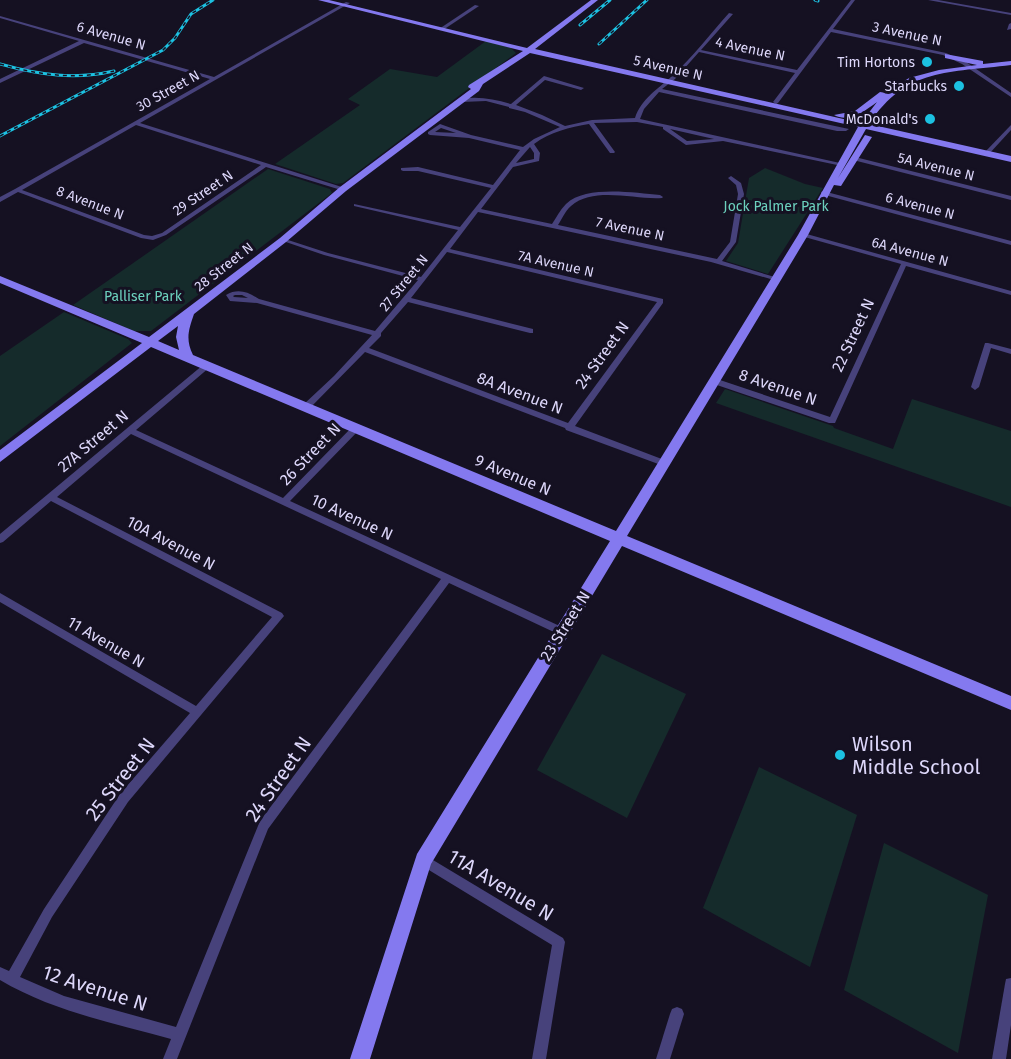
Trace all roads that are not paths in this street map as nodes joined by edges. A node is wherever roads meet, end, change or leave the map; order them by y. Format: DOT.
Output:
graph roads {
  1 [pos="321,0"];
  2 [pos="595,0"];
  3 [pos="853,0"];
  4 [pos="930,0"];
  5 [pos="342,3"];
  6 [pos="477,6"];
  7 [pos="730,14"];
  8 [pos="1011,14"];
  9 [pos="0,17"];
  10 [pos="444,28"];
  11 [pos="829,30"];
  12 [pos="83,41"];
  13 [pos="531,48"];
  14 [pos="697,50"];
  15 [pos="553,55"];
  16 [pos="948,56"];
  17 [pos="1000,65"];
  18 [pos="1011,67"];
  19 [pos="974,70"];
  20 [pos="497,71"];
  21 [pos="798,72"];
  22 [pos="946,72"];
  23 [pos="215,79"];
  24 [pos="670,80"];
  25 [pos="0,81"];
  26 [pos="479,84"];
  27 [pos="898,87"];
  28 [pos="581,88"];
  29 [pos="659,90"];
  30 [pos="473,92"];
  31 [pos="1011,95"];
  32 [pos="480,99"];
  33 [pos="462,100"];
  34 [pos="776,102"];
  35 [pos="511,107"];
  36 [pos="838,115"];
  37 [pos="435,119"];
  38 [pos="637,120"];
  39 [pos="886,120"];
  40 [pos="134,123"];
  41 [pos="591,123"];
  42 [pos="656,123"];
  43 [pos="871,124"];
  44 [pos="562,126"];
  45 [pos="1011,127"];
  46 [pos="846,129"];
  47 [pos="914,132"];
  48 [pos="469,136"];
  49 [pos="735,140"];
  50 [pos="531,143"];
  51 [pos="524,148"];
  52 [pos="989,151"];
  53 [pos="612,152"];
  54 [pos="1011,157"];
  55 [pos="855,159"];
  56 [pos="265,165"];
  57 [pos="840,165"];
  58 [pos="511,166"];
  59 [pos="403,169"];
  60 [pos="731,178"];
  61 [pos="495,187"];
  62 [pos="343,189"];
  63 [pos="17,190"];
  64 [pos="827,194"];
  65 [pos="660,197"];
  66 [pos="1011,198"];
  67 [pos="0,200"];
  68 [pos="356,205"];
  69 [pos="476,210"];
  70 [pos="554,226"];
  71 [pos="461,229"];
  72 [pos="803,235"];
  73 [pos="153,238"];
  74 [pos="284,240"];
  75 [pos="1011,243"];
  76 [pos="446,250"];
  77 [pos="718,262"];
  78 [pos="904,264"];
  79 [pos="0,279"];
  80 [pos="422,279"];
  81 [pos="776,279"];
  82 [pos="1011,293"];
  83 [pos="406,299"];
  84 [pos="257,301"];
  85 [pos="661,301"];
  86 [pos="191,311"];
  87 [pos="530,331"];
  88 [pos="378,334"];
  89 [pos="151,342"];
  90 [pos="365,349"];
  91 [pos="1011,352"];
  92 [pos="189,359"];
  93 [pos="206,366"];
  94 [pos="714,381"];
  95 [pos="975,387"];
  96 [pos="306,408"];
  97 [pos="832,421"];
  98 [pos="356,428"];
  99 [pos="569,428"];
  100 [pos="130,430"];
  101 [pos="0,457"];
  102 [pos="664,463"];
  103 [pos="50,497"];
  104 [pos="285,501"];
  105 [pos="0,538"];
  106 [pos="619,539"];
  107 [pos="447,578"];
  108 [pos="0,597"];
  109 [pos="279,616"];
  110 [pos="561,632"];
  111 [pos="1011,703"];
  112 [pos="197,712"];
  113 [pos="423,860"];
  114 [pos="5,977"];
  115 [pos="1011,984"];
  116 [pos="677,1014"];
  117 [pos="180,1035"];
  118 [pos="170,1059"];
  119 [pos="360,1059"];
  120 [pos="539,1059"];
  121 [pos="663,1059"];
  122 [pos="999,1059"];
  1 -- 5 [label="main road, 5 Avenue N"];
  2 -- 13 [label="main road, 28 Street N"];
  3 -- 11 [label="street"];
  4 -- 8 [label="street"];
  5 -- 10 [label="main road, 5 Avenue N"];
  5 -- 23 [label="street, 30 Street N"];
  6 -- 10 [label="street"];
  7 -- 14 [label="street"];
  9 -- 12 [label="street, 6 Avenue N"];
  10 -- 13 [label="main road, 5 Avenue N"];
  11 -- 16 [label="street, 3 Avenue N"];
  11 -- 21 [label="street"];
  12 -- 23 [label="street, 6 Avenue N"];
  12 -- 25 [label="street"];
  13 -- 15 [label="main road, 5 Avenue N"];
  13 -- 20 [label="main road, 28 Street N"];
  13 -- 24 [label="main road, 5 Avenue N"];
  14 -- 21 [label="street, 4 Avenue N"];
  14 -- 24 [label="street"];
  15 -- 20 [label="main road"];
  15 -- 24 [label="main road, 5 Avenue N"];
  16 -- 17 [label="main road"];
  16 -- 19 [label="street, 3 Avenue N"];
  16 -- 22 [label="main road"];
  17 -- 18 [label="main road"];
  17 -- 19 [label="main road"];
  18 -- 19 [label="main road"];
  19 -- 22 [label="main road"];
  19 -- 31 [label="street, 3 Avenue N"];
  19 -- 43 [label="main road"];
  20 -- 26 [label="main road, 28 Street N"];
  21 -- 34 [label="street"];
  22 -- 27 [label="main road"];
  23 -- 40 [label="street, 30 Street N"];
  24 -- 29 [label="street"];
  24 -- 34 [label="main road, 5 Avenue N"];
  24 -- 43 [label="main road, 5 Avenue N"];
  26 -- 30 [label="main road, 28 Street N"];
  26 -- 37 [label="main road, 28 Street N"];
  27 -- 36 [label="main road"];
  27 -- 43 [label="main road"];
  28 -- 35 [label="street"];
  29 -- 38 [label="street"];
  29 -- 46 [label="street, 5 Avenue N"];
  30 -- 32 [label="street"];
  30 -- 33 [label="main road, 28 Street N"];
  32 -- 33 [label="street"];
  32 -- 35 [label="street"];
  33 -- 37 [label="main road, 28 Street N"];
  34 -- 36 [label="main road, 5 Avenue N"];
  35 -- 44 [label="street"];
  36 -- 43 [label="main road, 5 Avenue N"];
  37 -- 62 [label="main road, 28 Street N"];
  38 -- 41 [label="street"];
  38 -- 42 [label="street"];
  39 -- 47 [label="main road"];
  40 -- 56 [label="street"];
  40 -- 63 [label="street, 30 Street N"];
  41 -- 44 [label="street"];
  41 -- 53 [label="street"];
  42 -- 49 [label="street"];
  42 -- 49 [label="street"];
  43 -- 47 [label="main road, 5 Avenue N"];
  43 -- 52 [label="main road, 5 Avenue N"];
  43 -- 55 [label="main road, 23 Street N"];
  43 -- 57 [label="main road, 23 Street N"];
  44 -- 50 [label="street, 27 Street N"];
  45 -- 52 [label="street"];
  47 -- 52 [label="main road, 5 Avenue N"];
  48 -- 48 [label="street"];
  48 -- 51 [label="street"];
  49 -- 57 [label="street"];
  50 -- 51 [label="street, 27 Street N"];
  50 -- 58 [label="street"];
  51 -- 58 [label="street, 27 Street N"];
  52 -- 54 [label="main road, 5 Avenue N"];
  55 -- 64 [label="main road, 23 Street N"];
  55 -- 66 [label="street, 5A Avenue N"];
  56 -- 62 [label="street"];
  56 -- 73 [label="street, 29 Street N"];
  57 -- 64 [label="main road, 23 Street N"];
  58 -- 61 [label="street, 27 Street N"];
  59 -- 61 [label="street"];
  60 -- 77 [label="street"];
  61 -- 69 [label="street, 27 Street N"];
  62 -- 74 [label="main road, 28 Street N"];
  63 -- 67 [label="street, 30 Street N"];
  63 -- 73 [label="street, 8 Avenue N"];
  64 -- 72 [label="main road, 23 Street N"];
  64 -- 75 [label="street, 6 Avenue N"];
  65 -- 70 [label="street"];
  68 -- 71 [label="street"];
  69 -- 70 [label="street, 7 Avenue N"];
  69 -- 71 [label="street, 27 Street N"];
  70 -- 77 [label="street, 7 Avenue N"];
  71 -- 76 [label="street, 27 Street N"];
  72 -- 78 [label="street, 6A Avenue N"];
  72 -- 81 [label="main road, 23 Street N"];
  74 -- 80 [label="street"];
  74 -- 86 [label="main road, 28 Street N"];
  76 -- 80 [label="street, 27 Street N"];
  76 -- 85 [label="street, 7A Avenue N"];
  77 -- 81 [label="street, 7 Avenue N"];
  78 -- 82 [label="street, 6A Avenue N"];
  78 -- 97 [label="street, 22 Street N"];
  79 -- 89 [label="main road, 9 Avenue N"];
  80 -- 83 [label="street, 27 Street N"];
  81 -- 94 [label="main road, 23 Street N"];
  83 -- 87 [label="street"];
  83 -- 88 [label="street, 27 Street N"];
  84 -- 88 [label="street"];
  85 -- 99 [label="street, 24 Street N"];
  86 -- 89 [label="main road, 28 Street N"];
  86 -- 92 [label="main road"];
  88 -- 90 [label="street, 27 Street N"];
  89 -- 92 [label="main road, 9 Avenue N"];
  89 -- 101 [label="main road, 28 Street N"];
  90 -- 96 [label="street, 27 Street N"];
  90 -- 99 [label="street, 8A Avenue N"];
  91 -- 95 [label="street"];
  92 -- 93 [label="main road, 9 Avenue N"];
  93 -- 96 [label="main road, 9 Avenue N"];
  93 -- 100 [label="street, 27A Street N"];
  94 -- 97 [label="street, 8 Avenue N"];
  94 -- 102 [label="main road, 23 Street N"];
  96 -- 98 [label="main road, 9 Avenue N"];
  98 -- 104 [label="street, 26 Street N"];
  98 -- 106 [label="main road, 9 Avenue N"];
  99 -- 102 [label="street, 8A Avenue N"];
  100 -- 103 [label="street, 27A Street N"];
  100 -- 104 [label="street, 10 Avenue N"];
  102 -- 106 [label="main road, 23 Street N"];
  103 -- 105 [label="street, 27A Street N"];
  103 -- 109 [label="street, 10A Avenue N"];
  104 -- 107 [label="street, 10 Avenue N"];
  106 -- 110 [label="main road, 23 Street N"];
  106 -- 111 [label="main road, 9 Avenue N"];
  107 -- 110 [label="street, 10 Avenue N"];
  107 -- 117 [label="street, 24 Street N"];
  108 -- 112 [label="street, 11 Avenue N"];
  109 -- 112 [label="street, 25 Street N"];
  110 -- 113 [label="main road, 23 Street N"];
  112 -- 114 [label="street, 25 Street N"];
  113 -- 119 [label="main road, 23 Street N"];
  113 -- 120 [label="street, 11A Avenue N"];
  114 -- 117 [label="street, 12 Avenue N"];
  115 -- 122 [label="street"];
  116 -- 121 [label="street"];
  117 -- 118 [label="street, 24 Street N"];
}
